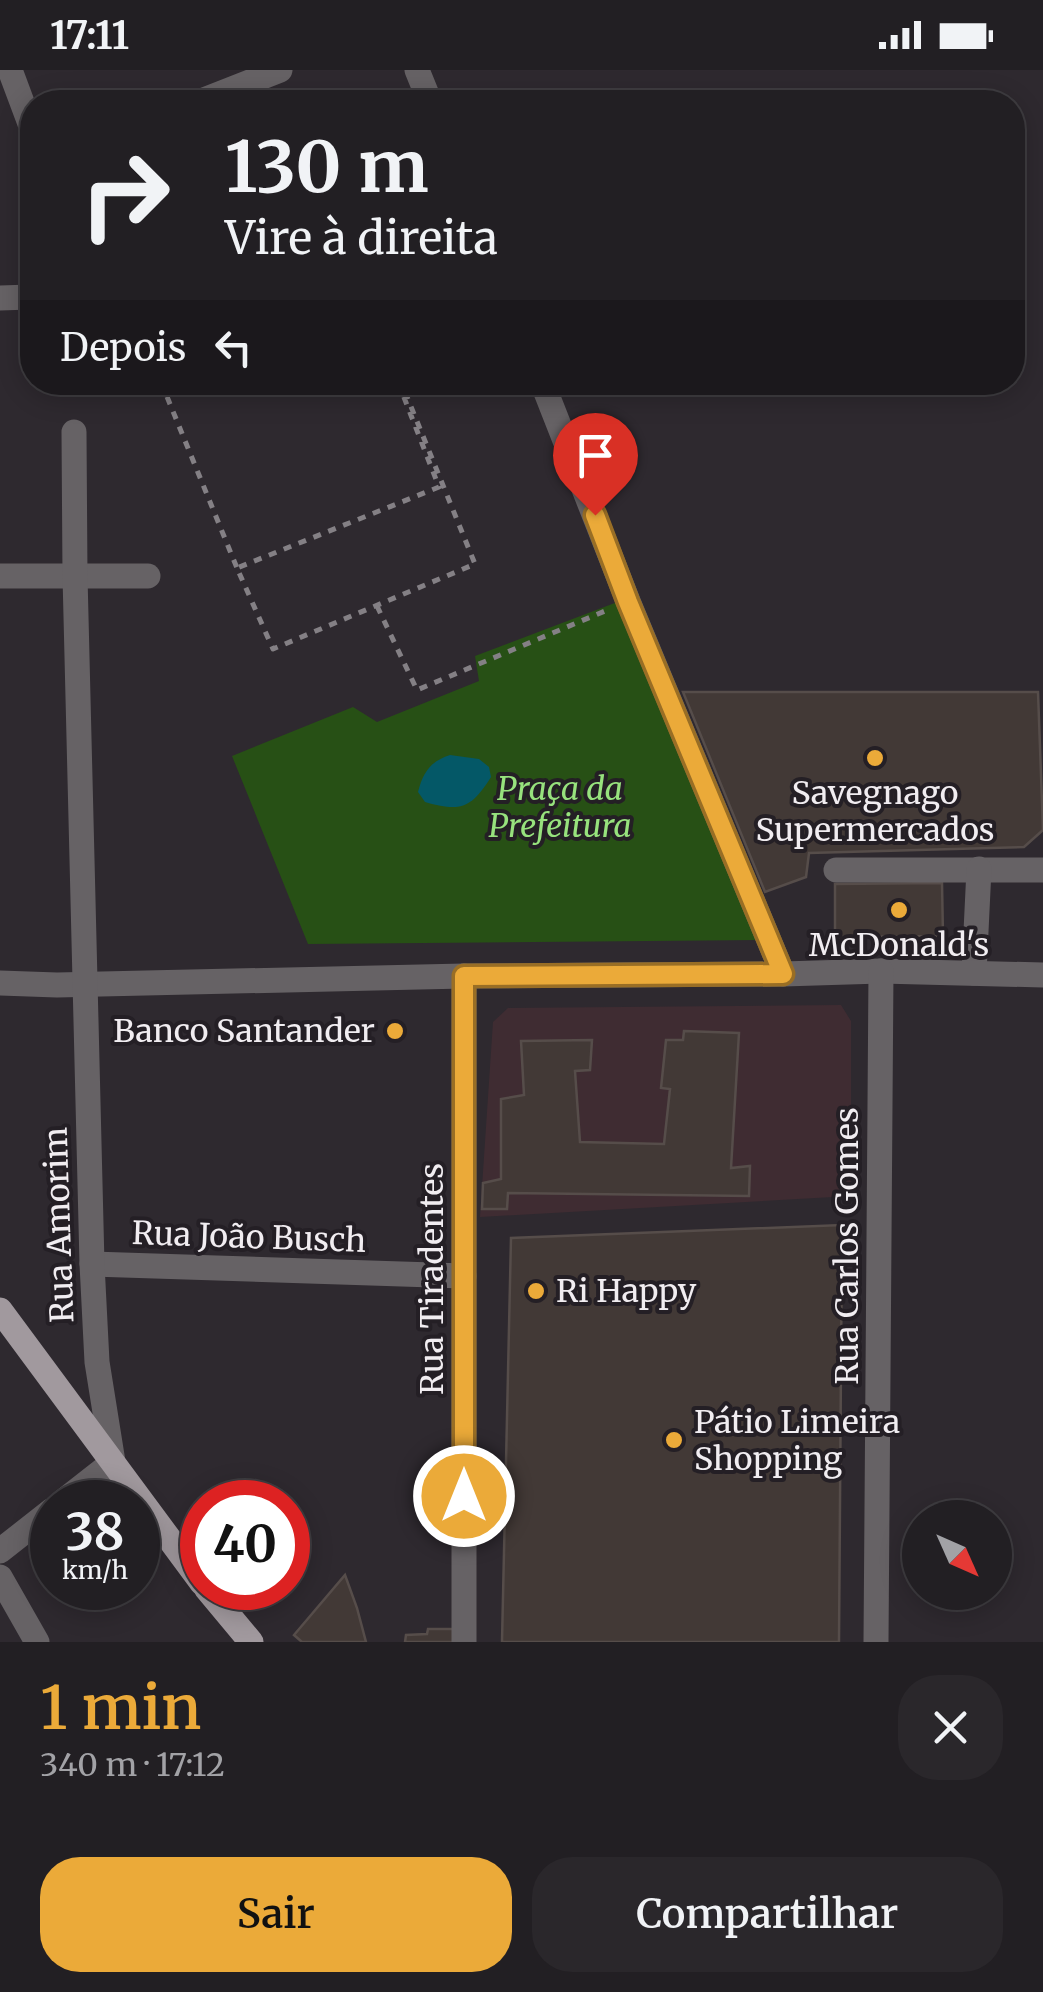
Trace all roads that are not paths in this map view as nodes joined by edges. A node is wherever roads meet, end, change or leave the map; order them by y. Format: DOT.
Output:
graph roads {
  1 [pos="10,70"];
  2 [pos="280,70"];
  3 [pos="229,90"];
  4 [pos="20,97"];
  5 [pos="547,395"];
  6 [pos="74,432"];
  7 [pos="0,576"];
  8 [pos="74,576"];
  9 [pos="148,576"];
  10 [pos="979,869"];
  11 [pos="836,870"];
  12 [pos="1043,870"];
  13 [pos="882,970"];
  14 [pos="974,972"];
  15 [pos="783,974"];
  16 [pos="1043,974"];
  17 [pos="464,976"];
  18 [pos="0,983"];
  19 [pos="84,984"];
  20 [pos="92,1264"];
  21 [pos="464,1276"];
  22 [pos="0,1310"];
  23 [pos="113,1462"];
  24 [pos="90,1480"];
  25 [pos="30,1527"];
  26 [pos="0,1550"];
  27 [pos="180,1553"];
  28 [pos="0,1578"];
  29 [pos="225,1610"];
  30 [pos="37,1642"];
  31 [pos="251,1642"];
  32 [pos="464,1642"];
  33 [pos="876,1642"];
  1 -- 4 [label="street"];
  2 -- 3 [label="street"];
  5 -- 15 [label="street"];
  6 -- 8 [label="street, Rua Amorim"];
  7 -- 8 [label="street"];
  8 -- 9 [label="street"];
  8 -- 19 [label="street, Rua Amorim"];
  10 -- 11 [label="street"];
  10 -- 12 [label="street"];
  10 -- 14 [label="street"];
  13 -- 14 [label="street"];
  13 -- 15 [label="street"];
  13 -- 33 [label="street, Rua Carlos Gomes"];
  14 -- 16 [label="street"];
  15 -- 17 [label="street"];
  17 -- 19 [label="street"];
  17 -- 21 [label="street, Rua Tiradentes"];
  18 -- 19 [label="street"];
  19 -- 20 [label="street, Rua Amorim"];
  20 -- 21 [label="street, Rua João Busch"];
  20 -- 23 [label="street, Rua Amorim"];
  21 -- 32 [label="street, Rua Tiradentes"];
  22 -- 23 [label="main road"];
  23 -- 24 [label="street"];
  23 -- 27 [label="main road"];
  25 -- 26 [label="street"];
  28 -- 30 [label="street"];
  29 -- 31 [label="main road"];
}
